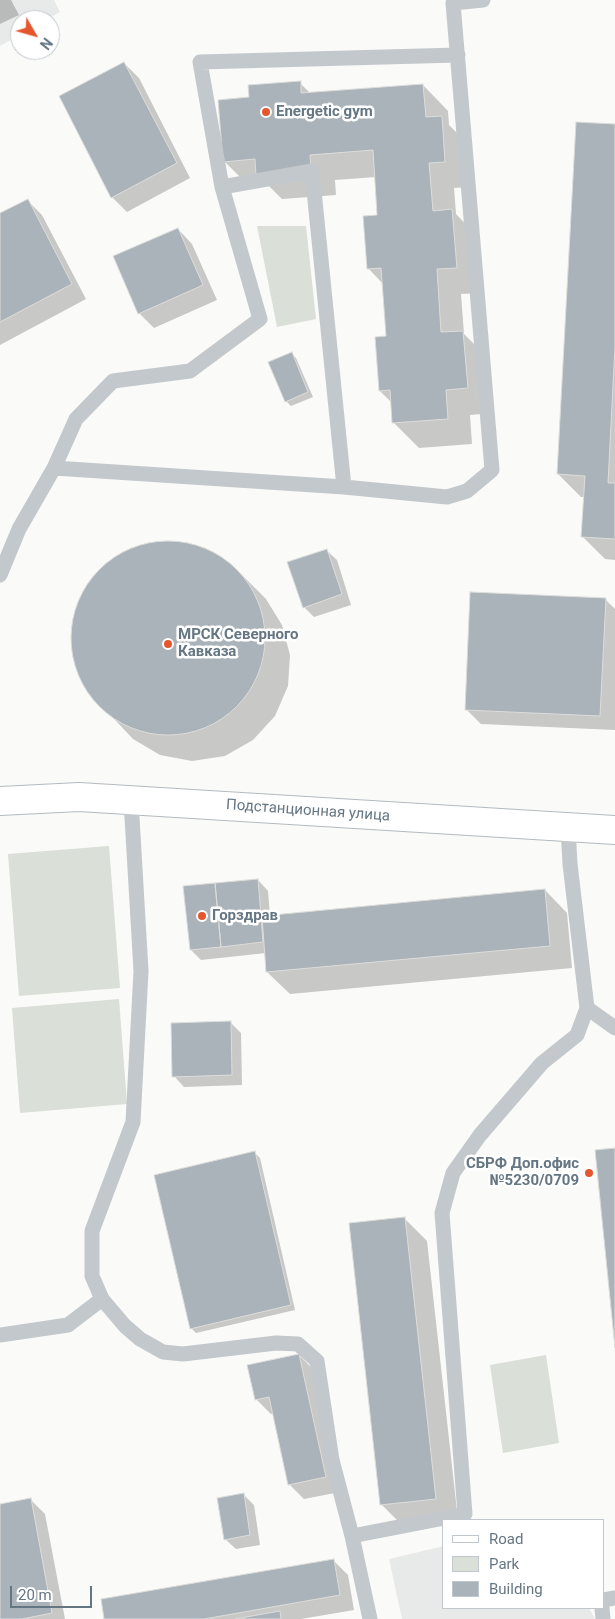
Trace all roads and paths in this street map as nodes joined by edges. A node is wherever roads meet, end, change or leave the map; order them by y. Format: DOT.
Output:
graph roads {
  1 [pos="483,0"];
  2 [pos="458,55"];
  3 [pos="222,186"];
  4 [pos="54,468"];
  5 [pos="344,487"];
  6 [pos="0,575"];
  7 [pos="131,800"];
  8 [pos="0,801"];
  9 [pos="568,827"];
  10 [pos="615,830"];
  11 [pos="587,1008"];
  12 [pos="615,1028"];
  13 [pos="102,1298"];
  14 [pos="0,1335"];
  15 [pos="352,1536"];
  16 [pos="370,1619"];
  1 -- 2 [label="lane"];
  2 -- 3 [label="lane"];
  2 -- 5 [label="lane"];
  3 -- 4 [label="lane"];
  3 -- 5 [label="lane"];
  4 -- 5 [label="lane"];
  4 -- 6 [label="lane"];
  7 -- 8 [label="street, Подстанционная улица"];
  7 -- 9 [label="street, Подстанционная улица"];
  7 -- 13 [label="lane"];
  9 -- 10 [label="street, Подстанционная улица"];
  9 -- 11 [label="lane"];
  11 -- 12 [label="lane"];
  11 -- 15 [label="lane"];
  13 -- 14 [label="lane"];
  13 -- 15 [label="lane"];
  15 -- 16 [label="lane"];
}
